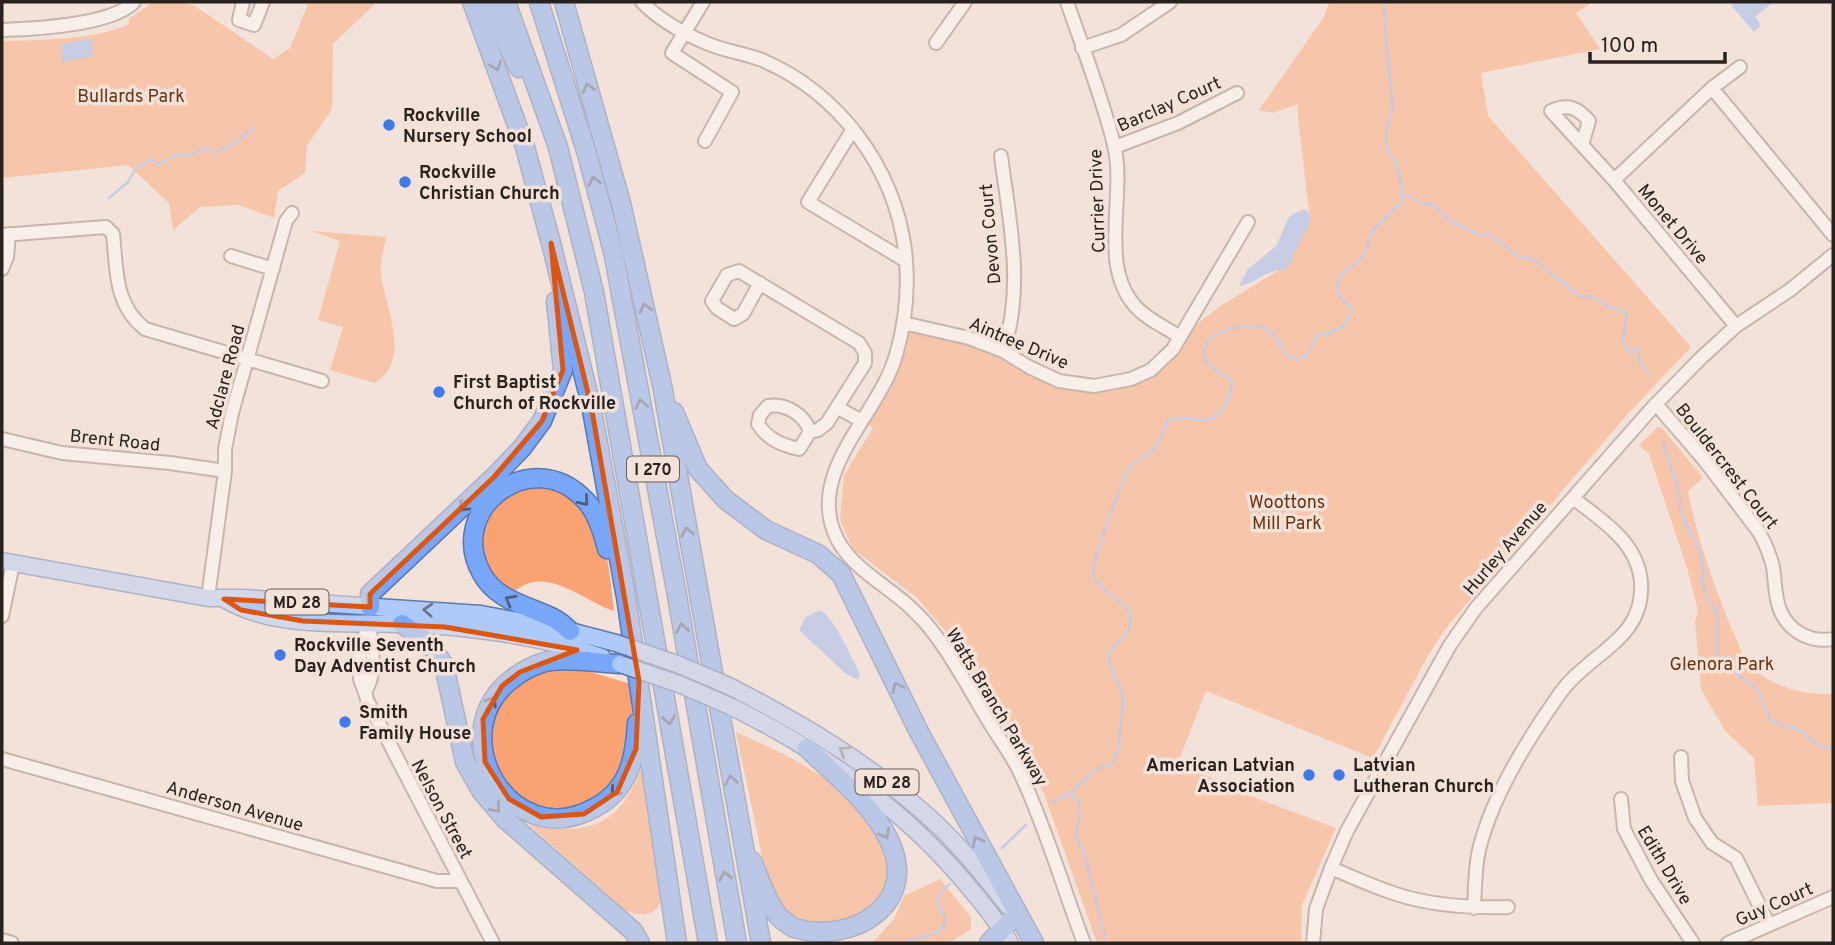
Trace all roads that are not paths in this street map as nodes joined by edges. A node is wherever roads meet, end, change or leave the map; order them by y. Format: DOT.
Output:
graph roads {
  1 [pos="134,2"];
  2 [pos="243,2"];
  3 [pos="264,2"];
  4 [pos="472,2"];
  5 [pos="487,2"];
  6 [pos="506,2"];
  7 [pos="539,2"];
  8 [pos="564,2"];
  9 [pos="642,2"];
  10 [pos="703,2"];
  11 [pos="965,2"];
  12 [pos="1067,2"];
  13 [pos="1170,2"];
  14 [pos="2,30"];
  15 [pos="684,31"];
  16 [pos="936,43"];
  17 [pos="1082,48"];
  18 [pos="1740,67"];
  19 [pos="1712,88"];
  20 [pos="1237,93"];
  21 [pos="853,129"];
  22 [pos="705,141"];
  23 [pos="1582,145"];
  24 [pos="558,147"];
  25 [pos="1115,147"];
  26 [pos="1000,156"];
  27 [pos="1614,180"];
  28 [pos="292,212"];
  29 [pos="1248,222"];
  30 [pos="5,235"];
  31 [pos="1833,235"];
  32 [pos="551,243"];
  33 [pos="1833,255"];
  34 [pos="231,256"];
  35 [pos="906,261"];
  36 [pos="2,269"];
  37 [pos="273,269"];
  38 [pos="760,283"];
  39 [pos="903,323"];
  40 [pos="1736,327"];
  41 [pos="1180,337"];
  42 [pos="1003,351"];
  43 [pos="248,359"];
  44 [pos="322,381"];
  45 [pos="662,385"];
  46 [pos="1656,404"];
  47 [pos="838,408"];
  48 [pos="862,421"];
  49 [pos="810,432"];
  50 [pos="2,439"];
  51 [pos="225,471"];
  52 [pos="1573,498"];
  53 [pos="7,562"];
  54 [pos="216,599"];
  55 [pos="369,615"];
  56 [pos="2,616"];
  57 [pos="630,619"];
  58 [pos="402,624"];
  59 [pos="570,631"];
  60 [pos="1833,639"];
  61 [pos="620,664"];
  62 [pos="639,681"];
  63 [pos="807,748"];
  64 [pos="1681,757"];
  65 [pos="2,759"];
  66 [pos="681,788"];
  67 [pos="1621,799"];
  68 [pos="740,832"];
  69 [pos="1331,868"];
  70 [pos="460,881"];
  71 [pos="1833,897"];
  72 [pos="1508,907"];
  73 [pos="1474,908"];
  74 [pos="1015,916"];
  75 [pos="1769,925"];
  76 [pos="1006,937"];
  77 [pos="2,940"];
  78 [pos="12,943"];
  79 [pos="493,943"];
  80 [pos="640,943"];
  81 [pos="677,943"];
  82 [pos="696,943"];
  83 [pos="708,943"];
  84 [pos="737,943"];
  85 [pos="761,943"];
  86 [pos="989,943"];
  87 [pos="1033,943"];
  88 [pos="1084,943"];
  89 [pos="1313,943"];
  90 [pos="1693,943"];
  91 [pos="1728,943"];
  1 -- 14 [label="street"];
  2 -- 3 [label="street"];
  4 -- 32 [label="highway, I 270, one-way"];
  5 -- 24 [label="highway"];
  6 -- 24 [label="highway, I 270"];
  84 -- 7 [label="highway, I 270, one-way"];
  45 -- 8 [label="highway, I 270, one-way"];
  9 -- 15 [label="street, Watts Branch Parkway"];
  10 -- 15 [label="street"];
  11 -- 16 [label="street"];
  12 -- 17 [label="street, Currier Drive"];
  13 -- 17 [label="street"];
  15 -- 21 [label="street, Watts Branch Parkway"];
  15 -- 22 [label="street"];
  17 -- 25 [label="street, Currier Drive"];
  18 -- 19 [label="street"];
  19 -- 27 [label="street"];
  19 -- 31 [label="street"];
  20 -- 25 [label="street, Barclay Court"];
  21 -- 35 [label="street, Watts Branch Parkway"];
  21 -- 35 [label="street"];
  23 -- 27 [label="street, Monet Drive"];
  24 -- 66 [label="highway, I 270, one-way"];
  25 -- 41 [label="street, Currier Drive"];
  26 -- 42 [label="street, Devon Court"];
  27 -- 40 [label="street, Monet Drive"];
  28 -- 37 [label="street, Adclare Road"];
  29 -- 41 [label="street, Aintree Drive"];
  30 -- 36 [label="street"];
  30 -- 43 [label="street"];
  32 -- 55 [label="highway, one-way"];
  32 -- 57 [label="highway, I 270"];
  33 -- 40 [label="street, Hurley Avenue"];
  34 -- 37 [label="street"];
  35 -- 39 [label="street, Watts Branch Parkway"];
  37 -- 43 [label="street, Adclare Road"];
  38 -- 47 [label="street"];
  39 -- 42 [label="street, Aintree Drive"];
  39 -- 48 [label="street, Watts Branch Parkway"];
  40 -- 46 [label="street, Hurley Avenue"];
  41 -- 42 [label="street, Aintree Drive"];
  43 -- 44 [label="street"];
  43 -- 51 [label="street, Adclare Road"];
  68 -- 45 [label="highway, I 270, one-way"];
  87 -- 45 [label="highway, one-way"];
  46 -- 52 [label="street, Hurley Avenue"];
  46 -- 60 [label="street, Bouldercrest Court"];
  47 -- 48 [label="street"];
  47 -- 49 [label="street"];
  48 -- 88 [label="street, Watts Branch Parkway"];
  50 -- 51 [label="street, Brent Road"];
  51 -- 54 [label="street, Adclare Road"];
  52 -- 69 [label="street, Hurley Avenue"];
  52 -- 73 [label="street"];
  53 -- 54 [label="main road, MD 28"];
  53 -- 56 [label="street"];
  54 -- 55 [label="main road, MD 28"];
  55 -- 58 [label="main road, MD 28"];
  59 -- 55 [label="main road, MD 28, one-way"];
  55 -- 70 [label="street, Nelson Street"];
  59 -- 57 [label="highway, one-way"];
  57 -- 62 [label="highway, I 270"];
  58 -- 61 [label="main road, MD 28"];
  58 -- 80 [label="highway, one-way"];
  74 -- 59 [label="main road, MD 28, one-way, bridge"];
  62 -- 61 [label="highway, one-way"];
  61 -- 63 [label="main road, MD 28, bridge"];
  62 -- 81 [label="highway, I 270"];
  63 -- 68 [label="highway, one-way"];
  63 -- 76 [label="main road, MD 28"];
  64 -- 75 [label="street"];
  65 -- 70 [label="street, Anderson Avenue"];
  66 -- 82 [label="highway"];
  66 -- 83 [label="highway, I 270"];
  67 -- 90 [label="street, Edith Drive"];
  68 -- 85 [label="highway, I 270"];
  69 -- 73 [label="street"];
  69 -- 89 [label="street, Hurley Avenue"];
  70 -- 79 [label="street, Nelson Street"];
  71 -- 75 [label="street, Guy Court"];
  72 -- 73 [label="street"];
  74 -- 76 [label="highway"];
  74 -- 87 [label="main road, MD 28"];
  75 -- 91 [label="street, Guy Court"];
  76 -- 86 [label="highway"];
  77 -- 78 [label="street"];
}
